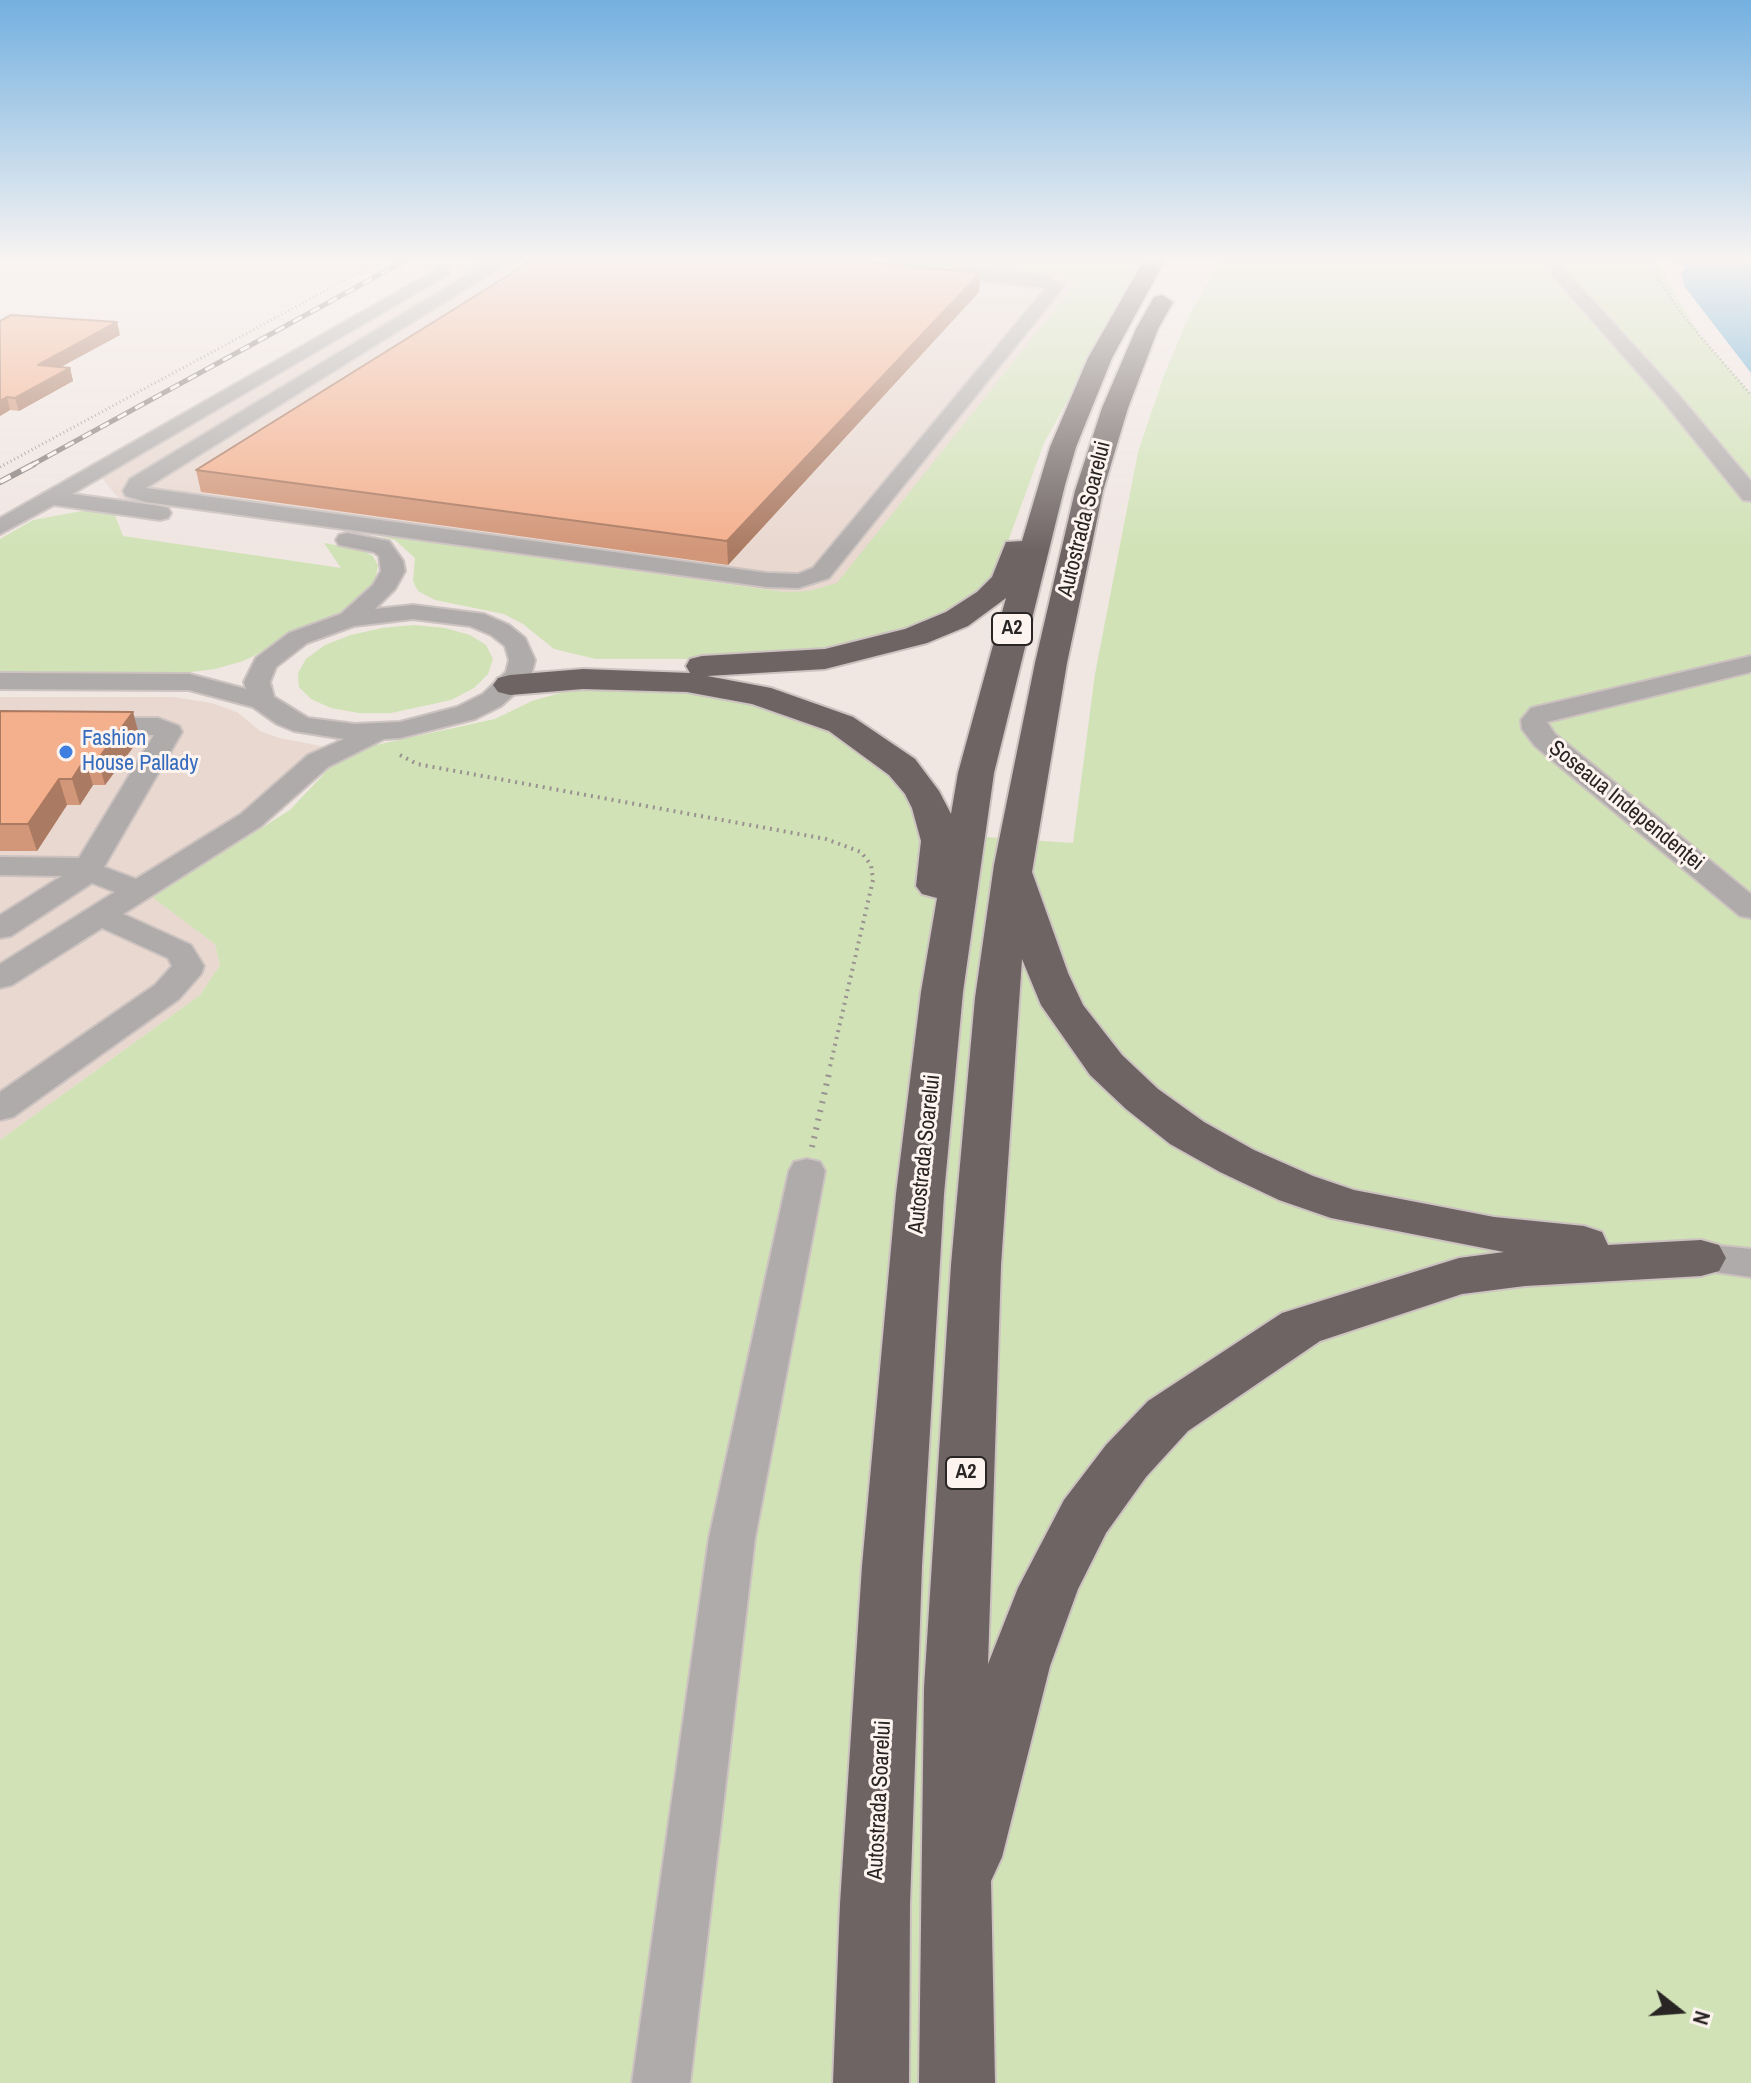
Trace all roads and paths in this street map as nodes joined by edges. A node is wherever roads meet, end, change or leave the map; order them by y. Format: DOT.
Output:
graph roads {
  1 [pos="203,357"];
  2 [pos="293,357"];
  3 [pos="344,357"];
  4 [pos="998,357"];
  5 [pos="1100,357"];
  6 [pos="1136,357"];
  7 [pos="1634,357"];
  8 [pos="1718,357"];
  9 [pos="1751,395"];
  10 [pos="0,467"];
  11 [pos="1051,485"];
  12 [pos="1751,495"];
  13 [pos="50,498"];
  14 [pos="0,527"];
  15 [pos="393,571"];
  16 [pos="443,613"];
  17 [pos="350,619"];
  18 [pos="265,663"];
  19 [pos="1751,664"];
  20 [pos="516,673"];
  21 [pos="0,681"];
  22 [pos="189,682"];
  23 [pos="262,701"];
  24 [pos="303,725"];
  25 [pos="0,726"];
  26 [pos="392,731"];
  27 [pos="318,761"];
  28 [pos="1013,865"];
  29 [pos="0,866"];
  30 [pos="87,870"];
  31 [pos="139,891"];
  32 [pos="1751,909"];
  33 [pos="100,915"];
  34 [pos="0,929"];
  35 [pos="0,978"];
  36 [pos="942,992"];
  37 [pos="0,1109"];
  38 [pos="807,1171"];
  39 [pos="1726,1261"];
  40 [pos="954,1904"];
  41 [pos="661,2083"];
  42 [pos="871,2083"];
  43 [pos="957,2083"];
  1 -- 10 [label="path"];
  2 -- 13 [label="street"];
  3 -- 4 [label="street"];
  5 -- 11 [label="highway, Autostrada Soarelui / A2"];
  6 -- 28 [label="highway, Autostrada Soarelui / A2"];
  7 -- 12 [label="street"];
  8 -- 9 [label="path"];
  11 -- 20 [label="highway"];
  11 -- 36 [label="highway, Autostrada Soarelui / A2"];
  13 -- 14 [label="street"];
  13 -- 15 [label="street"];
  15 -- 16 [label="street"];
  15 -- 17 [label="street"];
  16 -- 17 [label="street"];
  16 -- 20 [label="street"];
  17 -- 18 [label="street"];
  18 -- 22 [label="street"];
  18 -- 23 [label="street"];
  19 -- 32 [label="street, Șoseaua Independenței"];
  20 -- 26 [label="street"];
  20 -- 36 [label="highway"];
  21 -- 22 [label="street"];
  22 -- 23 [label="street"];
  23 -- 24 [label="street"];
  24 -- 26 [label="street"];
  24 -- 27 [label="street"];
  25 -- 30 [label="street"];
  26 -- 27 [label="street"];
  26 -- 38 [label="path"];
  27 -- 31 [label="street"];
  28 -- 39 [label="highway"];
  28 -- 40 [label="highway, Autostrada Soarelui / A2"];
  29 -- 30 [label="street"];
  30 -- 31 [label="street"];
  30 -- 34 [label="street"];
  31 -- 33 [label="street"];
  33 -- 35 [label="street"];
  33 -- 37 [label="street"];
  36 -- 42 [label="highway, Autostrada Soarelui / A2"];
  38 -- 41 [label="street"];
  39 -- 40 [label="highway"];
  40 -- 43 [label="highway, Autostrada Soarelui / A2"];
}
